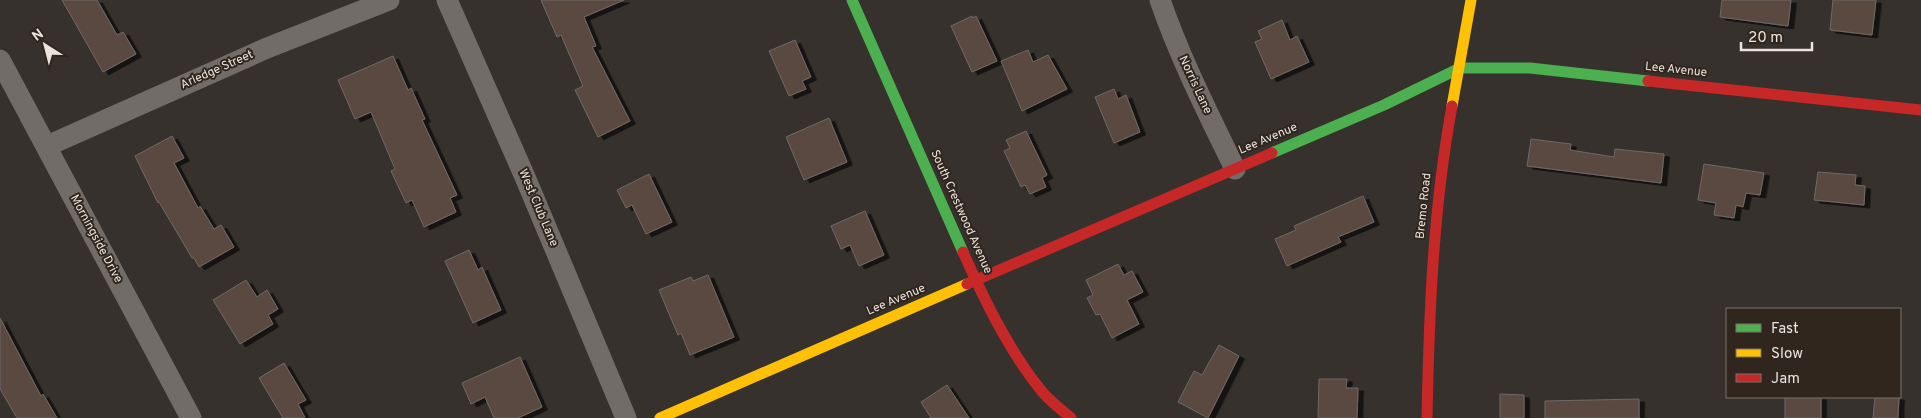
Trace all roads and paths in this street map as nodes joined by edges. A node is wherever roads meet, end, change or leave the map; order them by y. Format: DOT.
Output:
graph roads {
  1 [pos="389,0"];
  2 [pos="447,0"];
  3 [pos="852,0"];
  4 [pos="1160,0"];
  5 [pos="1471,0"];
  6 [pos="0,60"];
  7 [pos="1460,68"];
  8 [pos="1921,110"];
  9 [pos="47,146"];
  10 [pos="1235,168"];
  11 [pos="976,281"];
  12 [pos="191,418"];
  13 [pos="626,418"];
  14 [pos="660,418"];
  15 [pos="1071,418"];
  16 [pos="1427,418"];
  1 -- 9 [label="street, Arledge Street"];
  2 -- 13 [label="street, West Club Lane"];
  3 -- 11 [label="street, South Crestwood Avenue"];
  4 -- 10 [label="street, Norris Lane"];
  5 -- 7 [label="street, Bremo Road"];
  6 -- 9 [label="street, Morningside Drive"];
  7 -- 8 [label="street, Lee Avenue"];
  7 -- 10 [label="street, Lee Avenue"];
  7 -- 16 [label="street, Bremo Road"];
  9 -- 12 [label="street, Morningside Drive"];
  10 -- 11 [label="street, Lee Avenue"];
  11 -- 14 [label="street, Lee Avenue"];
  11 -- 15 [label="street, South Crestwood Avenue"];
}
